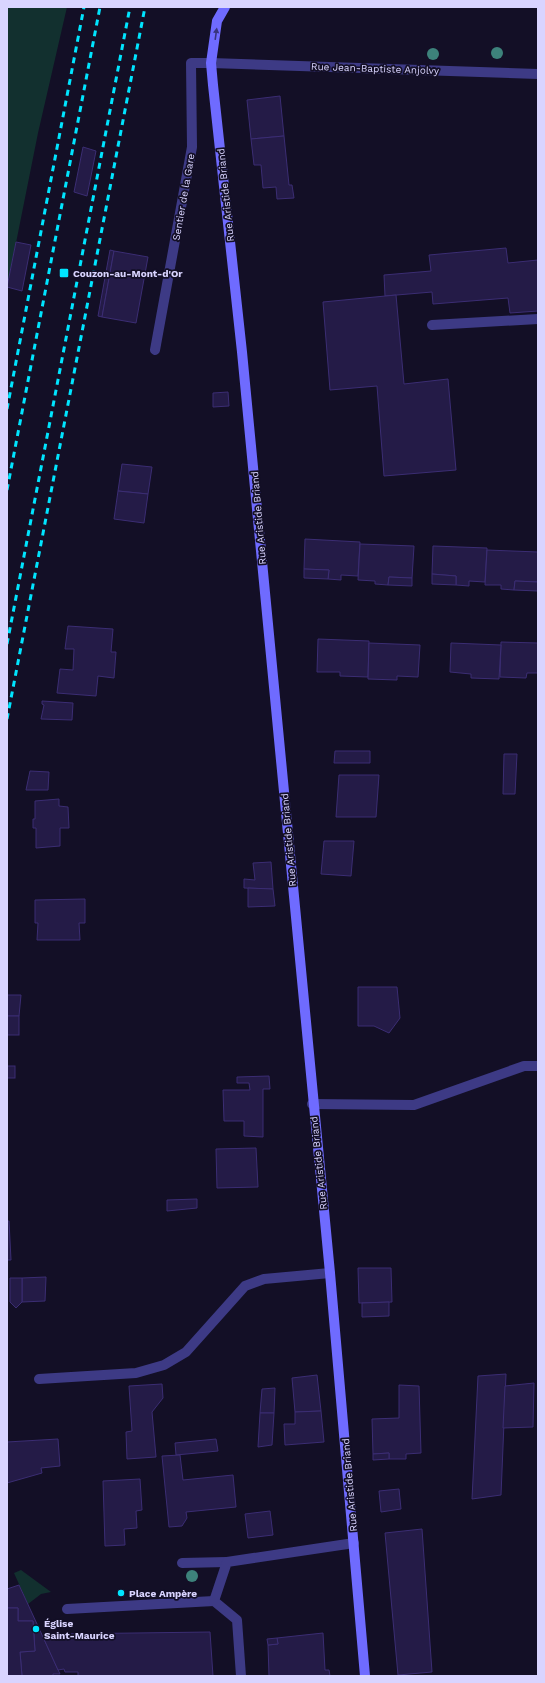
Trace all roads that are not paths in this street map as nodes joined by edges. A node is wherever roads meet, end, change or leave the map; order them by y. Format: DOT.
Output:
graph roads {
  1 [pos="225,7"];
  2 [pos="211,63"];
  3 [pos="538,74"];
  4 [pos="538,319"];
  5 [pos="432,325"];
  6 [pos="155,350"];
  7 [pos="538,1066"];
  8 [pos="312,1104"];
  9 [pos="330,1273"];
  10 [pos="39,1379"];
  11 [pos="354,1543"];
  12 [pos="227,1562"];
  13 [pos="182,1563"];
  14 [pos="214,1601"];
  15 [pos="67,1609"];
  16 [pos="241,1676"];
  17 [pos="364,1676"];
  2 -- 1 [label="street, Rue Aristide Briand, one-way"];
  2 -- 3 [label="street, Rue Jean-Baptiste Anjolvy"];
  2 -- 6 [label="street, Sentier de la Gare"];
  2 -- 8 [label="street, Rue Aristide Briand"];
  4 -- 5 [label="street"];
  7 -- 8 [label="street"];
  8 -- 9 [label="street, Rue Aristide Briand"];
  9 -- 10 [label="street"];
  9 -- 11 [label="street, Rue Aristide Briand"];
  11 -- 12 [label="street"];
  11 -- 17 [label="street, Rue Aristide Briand"];
  12 -- 13 [label="street"];
  12 -- 14 [label="street"];
  14 -- 15 [label="street"];
  14 -- 16 [label="street"];
}
